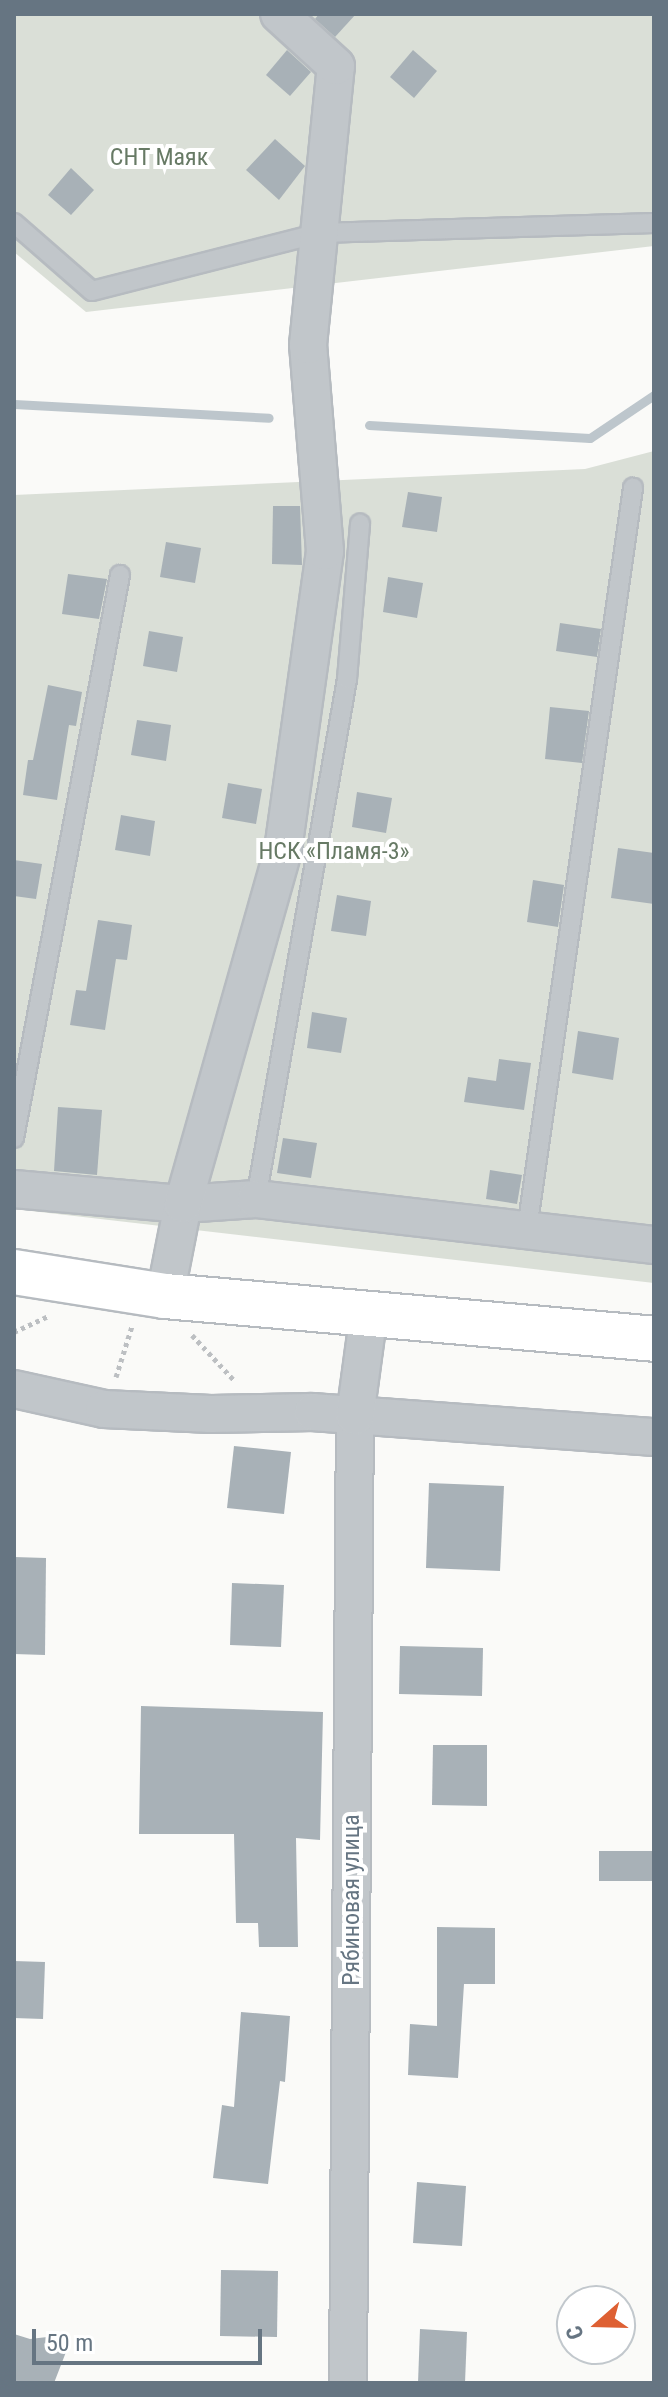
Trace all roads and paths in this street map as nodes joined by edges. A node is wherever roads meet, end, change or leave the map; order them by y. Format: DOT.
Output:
graph roads {
  1 [pos="279,14"];
  2 [pos="14,223"];
  3 [pos="654,223"];
  4 [pos="320,233"];
  5 [pos="633,488"];
  6 [pos="360,524"];
  7 [pos="120,575"];
  8 [pos="14,1138"];
  9 [pos="14,1189"];
  10 [pos="256,1199"];
  11 [pos="183,1204"];
  12 [pos="527,1229"];
  13 [pos="654,1245"];
  14 [pos="14,1272"];
  15 [pos="148,1306"];
  16 [pos="369,1312"];
  17 [pos="190,1333"];
  18 [pos="654,1339"];
  19 [pos="14,1389"];
  20 [pos="95,1407"];
  21 [pos="265,1413"];
  22 [pos="355,1416"];
  23 [pos="654,1437"];
  24 [pos="348,2383"];
  1 -- 4 [label="street"];
  2 -- 4 [label="lane"];
  3 -- 4 [label="lane"];
  4 -- 11 [label="street"];
  5 -- 12 [label="lane"];
  6 -- 10 [label="lane"];
  7 -- 8 [label="lane"];
  9 -- 11 [label="street"];
  10 -- 11 [label="street"];
  10 -- 12 [label="street"];
  11 -- 15 [label="street"];
  12 -- 13 [label="street"];
  14 -- 15 [label="street"];
  15 -- 16 [label="street"];
  15 -- 20 [label="path"];
  16 -- 18 [label="street"];
  16 -- 22 [label="street, Рябиновая улица"];
  17 -- 21 [label="path"];
  19 -- 20 [label="street"];
  20 -- 21 [label="street"];
  21 -- 22 [label="street"];
  22 -- 23 [label="street"];
  22 -- 24 [label="street, Рябиновая улица"];
}
